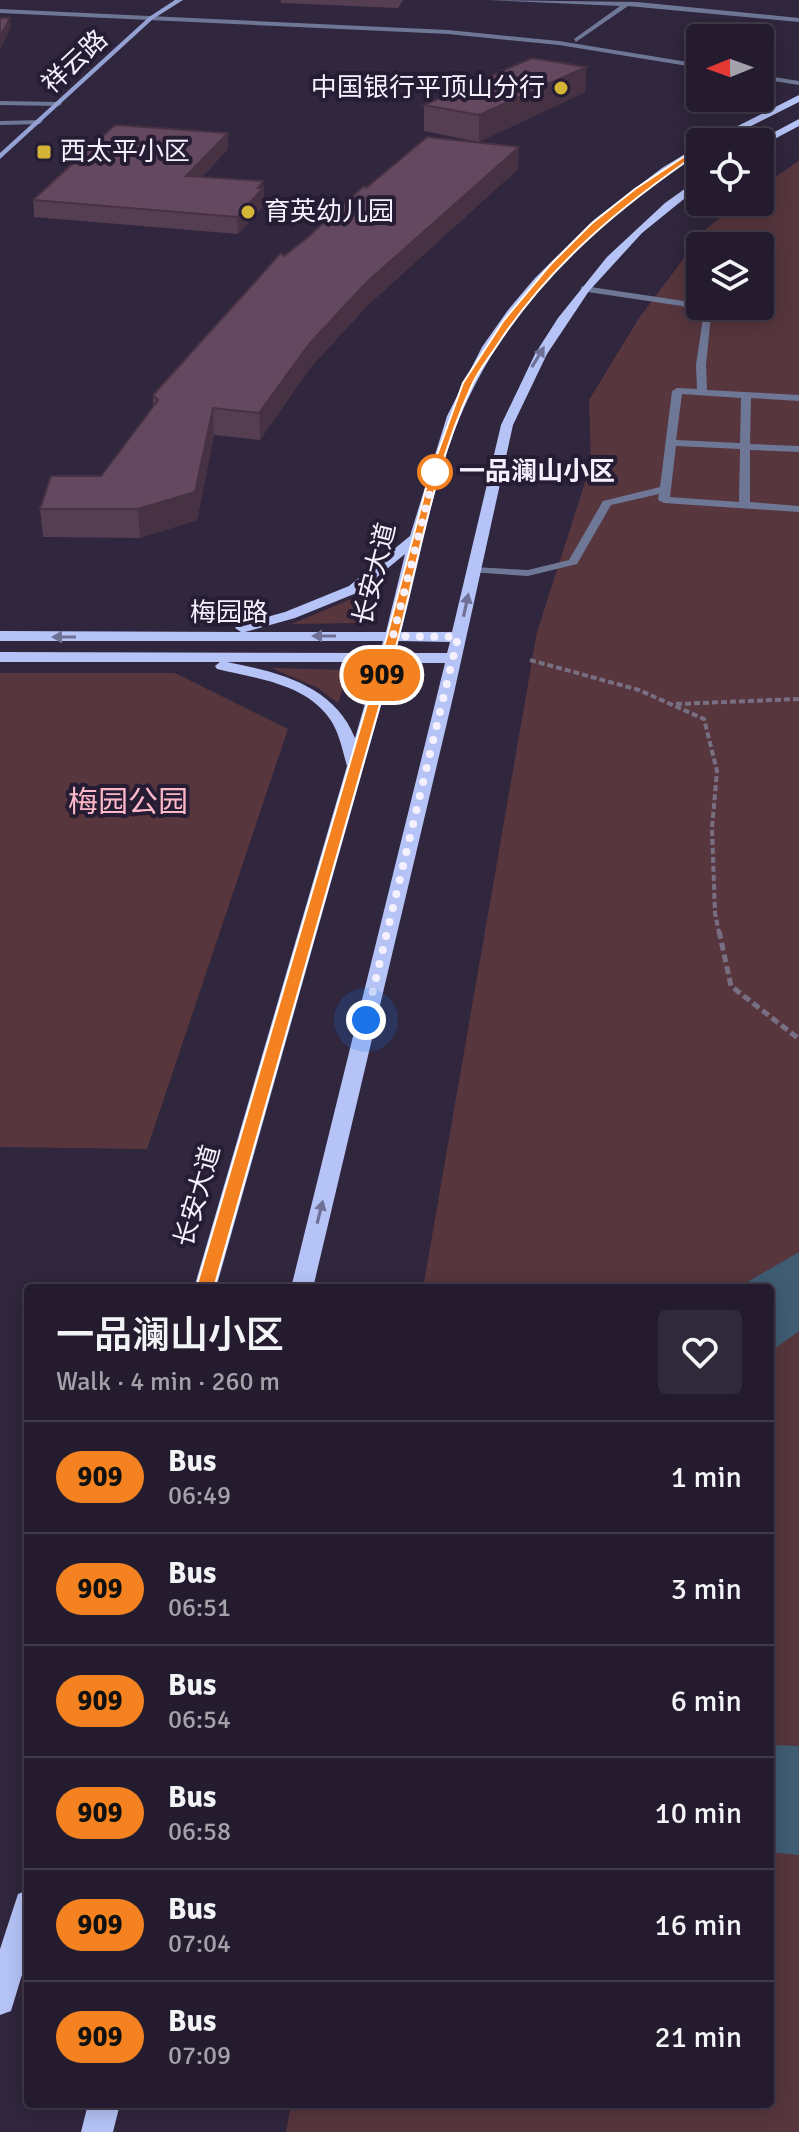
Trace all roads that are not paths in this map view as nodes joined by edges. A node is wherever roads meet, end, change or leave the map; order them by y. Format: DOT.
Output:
graph roads {
  1 [pos="180,0"];
  2 [pos="490,0"];
  3 [pos="626,4"];
  4 [pos="0,9"];
  5 [pos="154,16"];
  6 [pos="799,20"];
  7 [pos="576,40"];
  8 [pos="686,56"];
  9 [pos="686,64"];
  10 [pos="774,70"];
  11 [pos="799,74"];
  12 [pos="774,79"];
  13 [pos="799,83"];
  14 [pos="799,98"];
  15 [pos="0,103"];
  16 [pos="58,104"];
  17 [pos="40,122"];
  18 [pos="799,122"];
  19 [pos="0,123"];
  20 [pos="739,128"];
  21 [pos="774,135"];
  22 [pos="0,157"];
  23 [pos="686,157"];
  24 [pos="686,192"];
  25 [pos="584,289"];
  26 [pos="702,393"];
  27 [pos="746,395"];
  28 [pos="799,398"];
  29 [pos="671,443"];
  30 [pos="744,446"];
  31 [pos="799,449"];
  32 [pos="666,489"];
  33 [pos="744,505"];
  34 [pos="799,509"];
  35 [pos="417,537"];
  36 [pos="473,570"];
  37 [pos="0,636"];
  38 [pos="393,636"];
  39 [pos="177,637"];
  40 [pos="458,637"];
  41 [pos="0,657"];
  42 [pos="176,657"];
  43 [pos="387,657"];
  44 [pos="454,658"];
  45 [pos="355,766"];
  46 [pos="206,1284"];
  47 [pos="303,1284"];
  48 [pos="24,1917"];
  49 [pos="0,2001"];
  50 [pos="103,2108"];
  51 [pos="97,2132"];
  1 -- 5 [label="main road, 祥云路"];
  2 -- 3 [label="street"];
  3 -- 6 [label="street"];
  3 -- 7 [label="street"];
  4 -- 5 [label="street"];
  5 -- 7 [label="street"];
  5 -- 9 [label="street"];
  5 -- 16 [label="main road, 祥云路"];
  7 -- 8 [label="street"];
  10 -- 11 [label="street"];
  12 -- 13 [label="street"];
  14 -- 20 [label="main road"];
  15 -- 16 [label="street"];
  16 -- 17 [label="main road, 祥云路"];
  17 -- 19 [label="street"];
  17 -- 22 [label="main road, 祥云路"];
  18 -- 21 [label="main road"];
  23 -- 35 [label="main road, 长安大道"];
  24 -- 25 [label="main road"];
  25 -- 26 [label="street"];
  36 -- 25 [label="main road, one-way"];
  26 -- 27 [label="street"];
  26 -- 29 [label="street"];
  27 -- 28 [label="street"];
  27 -- 30 [label="street"];
  29 -- 30 [label="street"];
  29 -- 32 [label="street"];
  30 -- 31 [label="street"];
  30 -- 33 [label="street"];
  32 -- 33 [label="street"];
  32 -- 36 [label="street"];
  33 -- 34 [label="street"];
  35 -- 38 [label="main road, 长安大道"];
  35 -- 39 [label="main road"];
  40 -- 36 [label="main road, one-way"];
  39 -- 37 [label="main road, 梅园路, one-way"];
  38 -- 39 [label="main road, 梅园路, one-way"];
  38 -- 40 [label="main road, 梅园路"];
  38 -- 43 [label="main road, 长安大道"];
  40 -- 44 [label="main road"];
  41 -- 42 [label="main road, 梅园路"];
  42 -- 43 [label="main road, 梅园路"];
  42 -- 45 [label="main road"];
  43 -- 44 [label="main road, 梅园路"];
  43 -- 45 [label="main road, 长安大道"];
  47 -- 44 [label="main road, one-way"];
  45 -- 46 [label="main road, 长安大道"];
  48 -- 49 [label="main road"];
  50 -- 51 [label="main road"];
}
